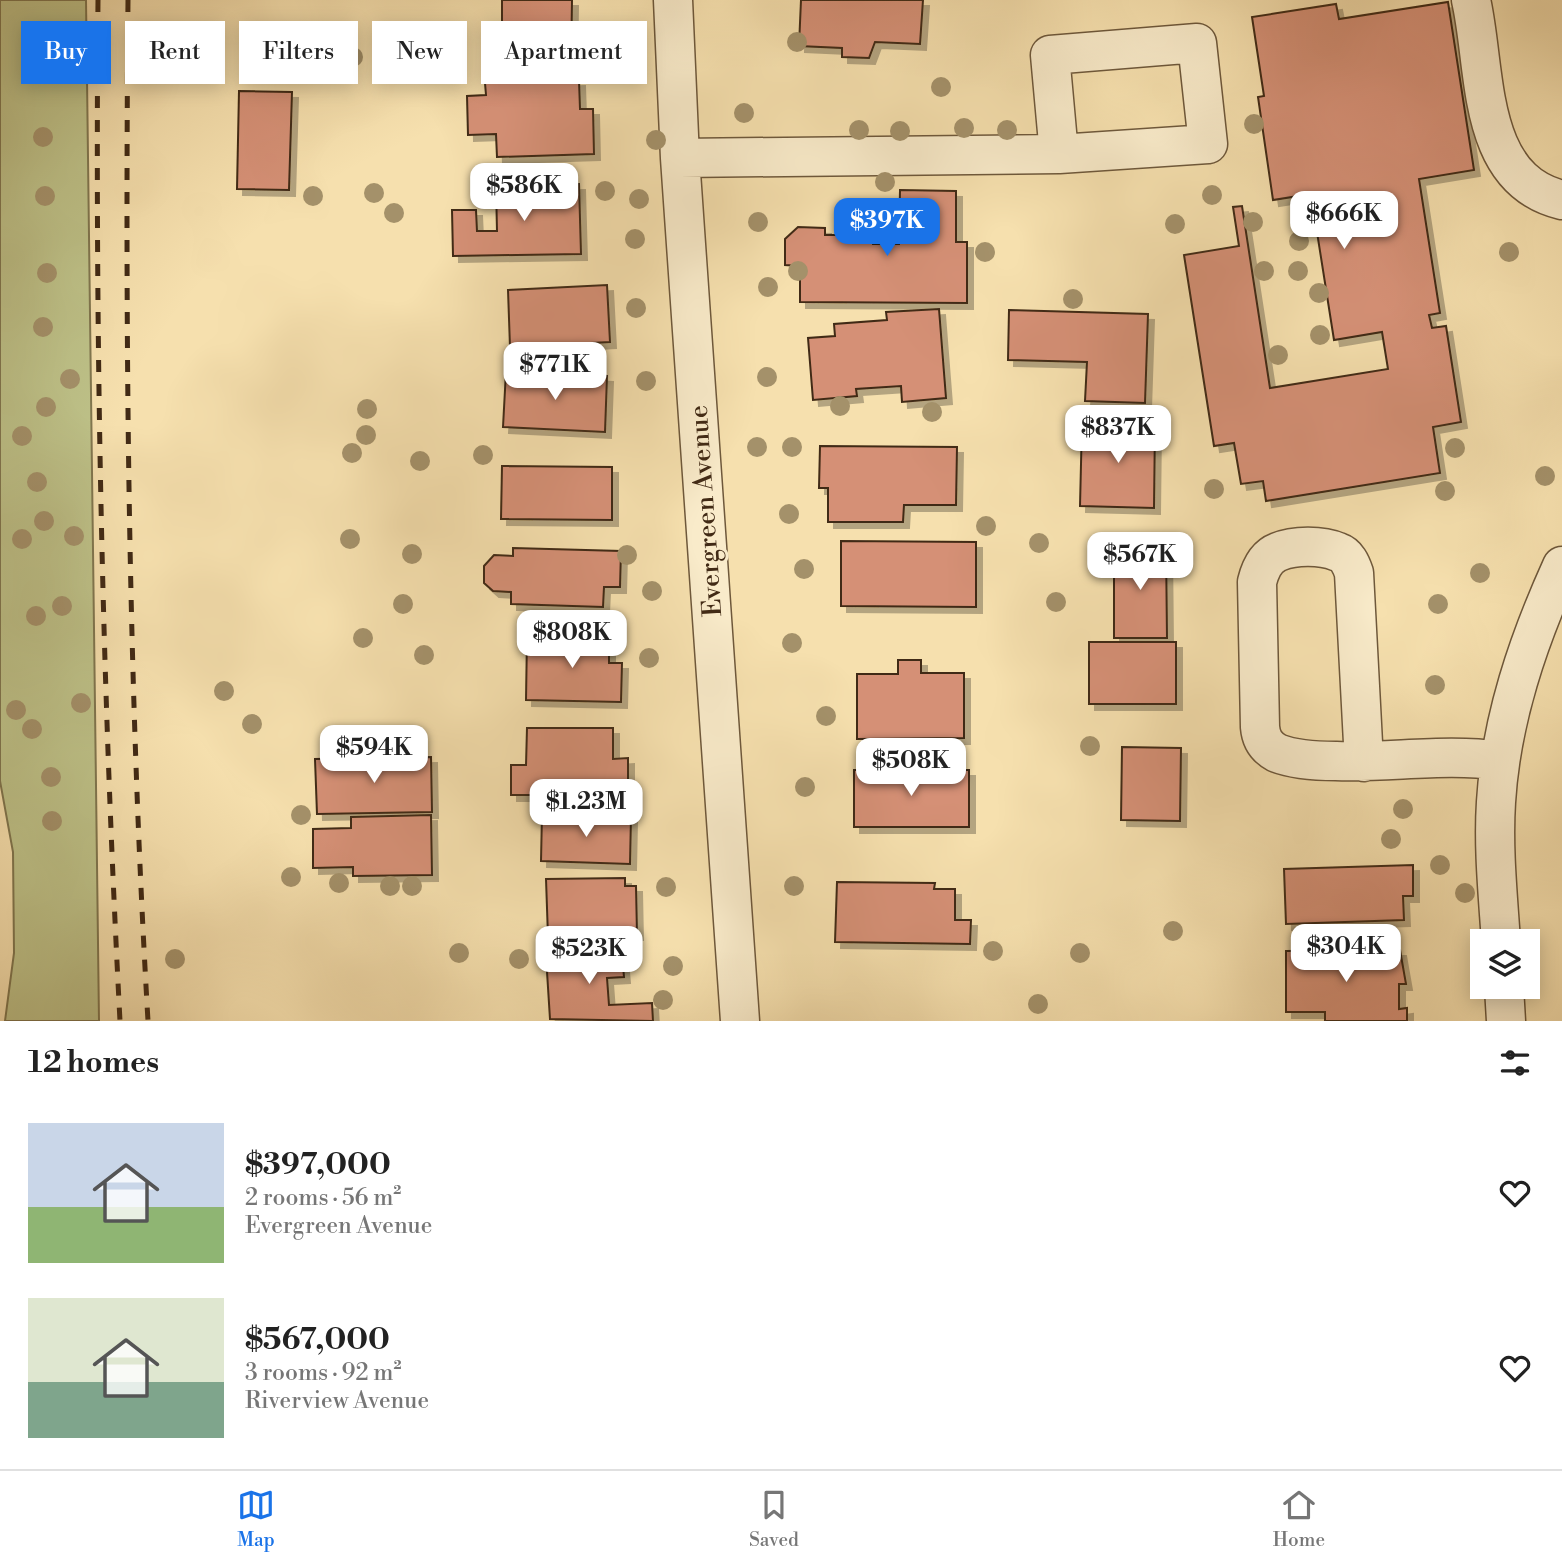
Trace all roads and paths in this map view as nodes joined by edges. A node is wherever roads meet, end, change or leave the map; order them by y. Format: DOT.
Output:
graph roads {
  1 [pos="673,0"];
  2 [pos="1471,0"];
  3 [pos="1059,154"];
  4 [pos="680,158"];
  5 [pos="1562,200"];
  6 [pos="1562,566"];
  7 [pos="1500,761"];
  8 [pos="1364,762"];
  9 [pos="1500,929"];
  10 [pos="1505,999"];
  11 [pos="740,1021"];
  12 [pos="1506,1021"];
  1 -- 4 [label="street, Evergreen Avenue"];
  2 -- 5 [label="street"];
  3 -- 3 [label="street"];
  3 -- 4 [label="street"];
  4 -- 11 [label="street, Evergreen Avenue"];
  6 -- 7 [label="street"];
  7 -- 8 [label="street"];
  7 -- 9 [label="street"];
  8 -- 8 [label="street"];
  10 -- 12 [label="street"];
}
